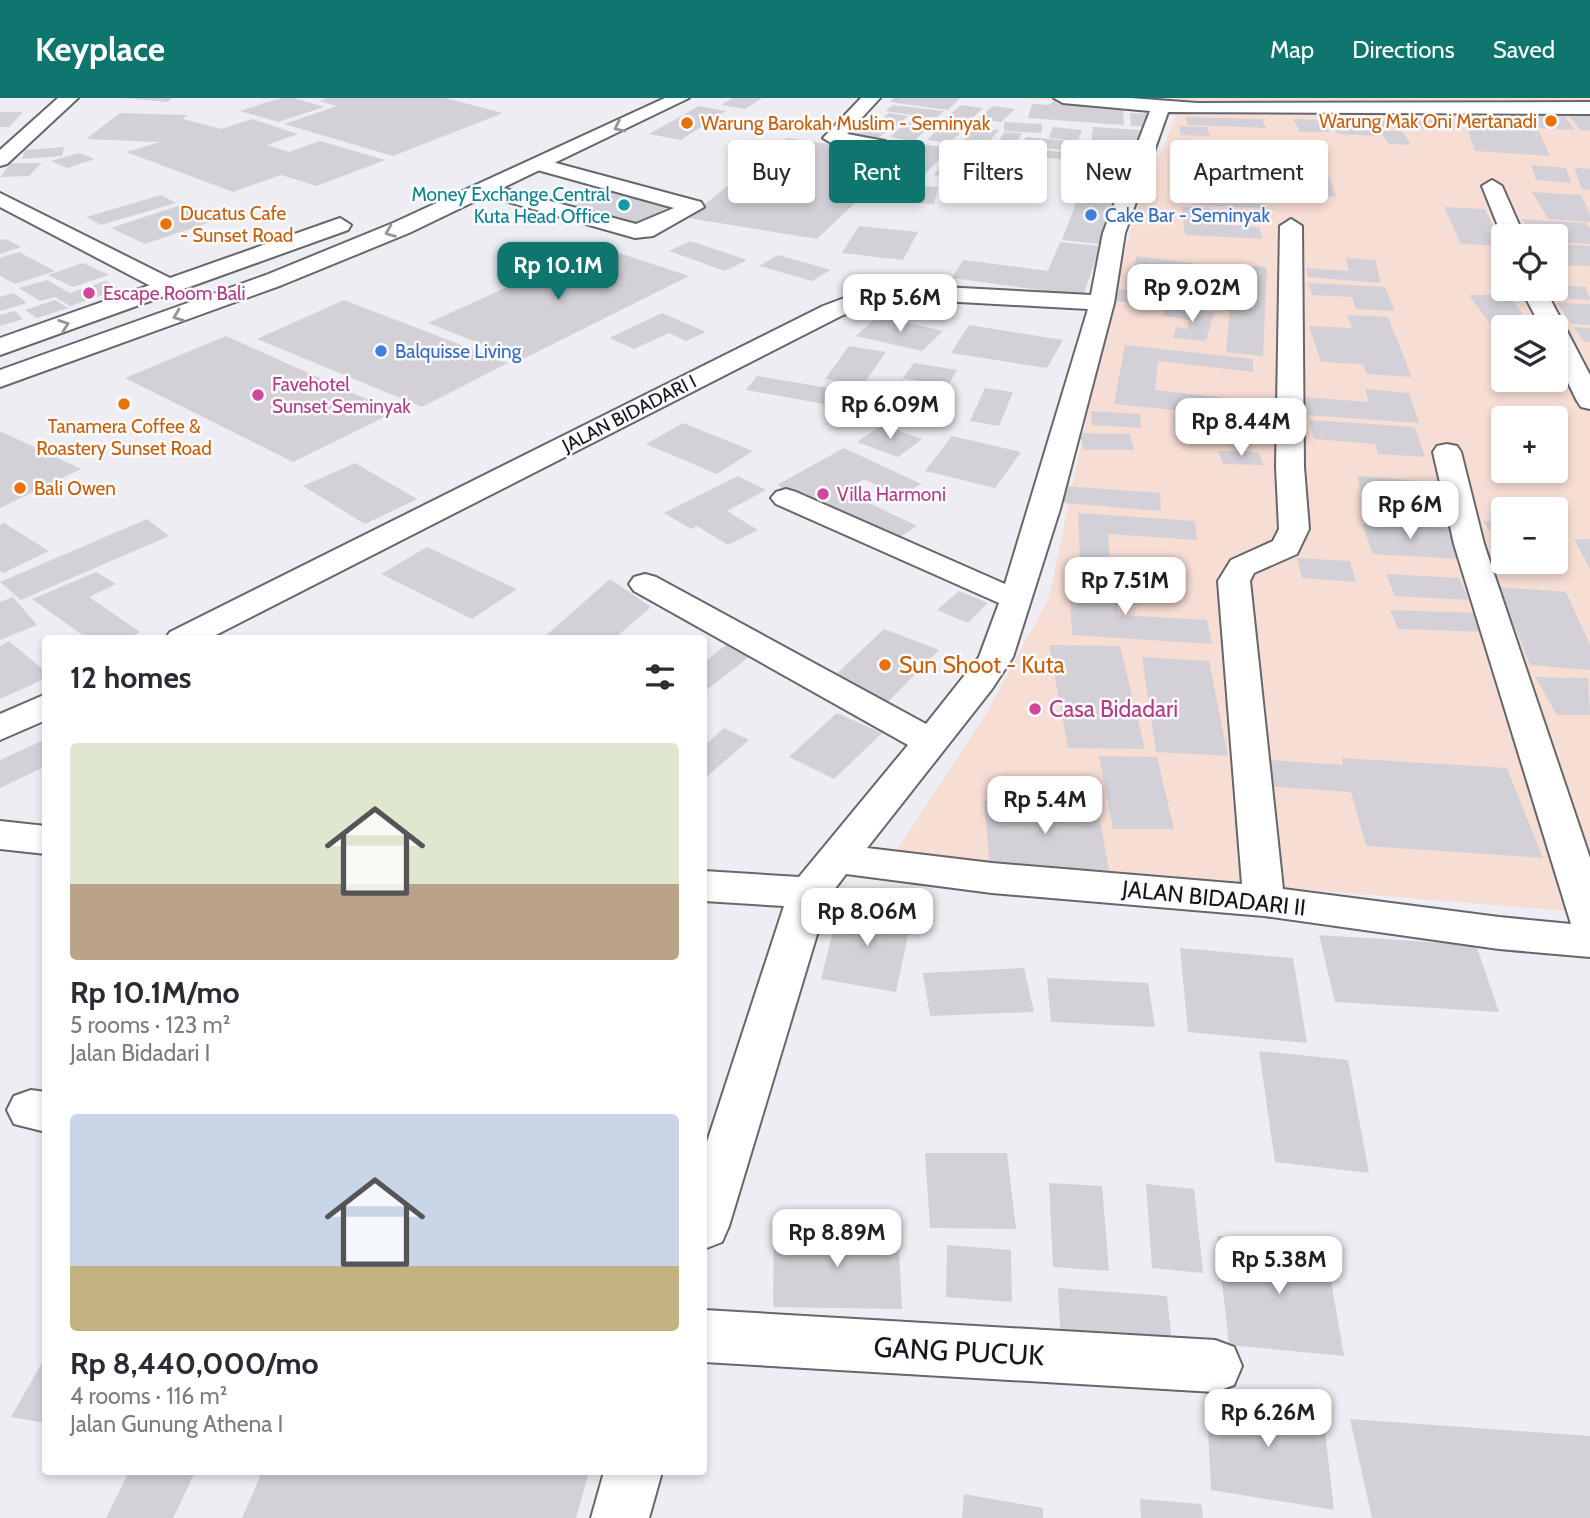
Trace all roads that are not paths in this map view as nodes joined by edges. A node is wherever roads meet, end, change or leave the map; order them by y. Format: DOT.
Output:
graph roads {
  1 [pos="69,98"];
  2 [pos="630,98"];
  3 [pos="681,98"];
  4 [pos="871,98"];
  5 [pos="1063,98"];
  6 [pos="1143,103"];
  7 [pos="1298,104"];
  8 [pos="1590,108"];
  9 [pos="573,124"];
  10 [pos="846,140"];
  11 [pos="569,152"];
  12 [pos="605,159"];
  13 [pos="0,160"];
  14 [pos="541,165"];
  15 [pos="579,174"];
  16 [pos="1492,187"];
  17 [pos="487,190"];
  18 [pos="0,199"];
  19 [pos="523,201"];
  20 [pos="359,217"];
  21 [pos="1508,224"];
  22 [pos="1291,226"];
  23 [pos="172,288"];
  24 [pos="1102,303"];
  25 [pos="0,347"];
  26 [pos="1568,357"];
  27 [pos="0,379"];
  28 [pos="1590,401"];
  29 [pos="1447,452"];
  30 [pos="786,499"];
  31 [pos="645,584"];
  32 [pos="1016,598"];
  33 [pos="190,635"];
  34 [pos="42,707"];
  35 [pos="0,728"];
  36 [pos="931,742"];
  37 [pos="0,835"];
  38 [pos="42,840"];
  39 [pos="838,859"];
  40 [pos="707,886"];
  41 [pos="809,893"];
  42 [pos="1264,901"];
  43 [pos="1590,920"];
  44 [pos="1590,941"];
  45 [pos="713,1164"];
  46 [pos="707,1205"];
  47 [pos="707,1336"];
  48 [pos="1215,1366"];
  49 [pos="632,1475"];
  50 [pos="620,1518"];
  1 -- 13 [label="main road"];
  2 -- 9 [label="main road"];
  3 -- 11 [label="main road, one-way"];
  4 -- 10 [label="main road"];
  5 -- 6 [label="main road"];
  6 -- 7 [label="main road"];
  6 -- 24 [label="main road"];
  7 -- 8 [label="main road"];
  11 -- 12 [label="main road"];
  11 -- 14 [label="main road"];
  14 -- 15 [label="main road"];
  14 -- 17 [label="main road"];
  15 -- 19 [label="main road"];
  15 -- 19 [label="main road"];
  16 -- 21 [label="main road"];
  17 -- 19 [label="main road"];
  17 -- 27 [label="main road, one-way"];
  18 -- 23 [label="main road"];
  20 -- 23 [label="main road"];
  22 -- 42 [label="main road"];
  25 -- 23 [label="main road, one-way"];
  24 -- 32 [label="main road"];
  24 -- 33 [label="main road, JALAN BIDADARI I"];
  26 -- 28 [label="main road"];
  29 -- 43 [label="main road"];
  30 -- 32 [label="main road"];
  31 -- 36 [label="main road"];
  32 -- 36 [label="main road"];
  34 -- 35 [label="main road"];
  36 -- 39 [label="main road"];
  37 -- 38 [label="main road"];
  39 -- 41 [label="main road"];
  39 -- 42 [label="main road, JALAN BIDADARI II"];
  40 -- 41 [label="main road"];
  41 -- 45 [label="main road"];
  42 -- 44 [label="main road, JALAN BIDADARI II"];
  45 -- 46 [label="main road"];
  47 -- 48 [label="main road, GANG PUCUK"];
  49 -- 50 [label="main road"];
}
